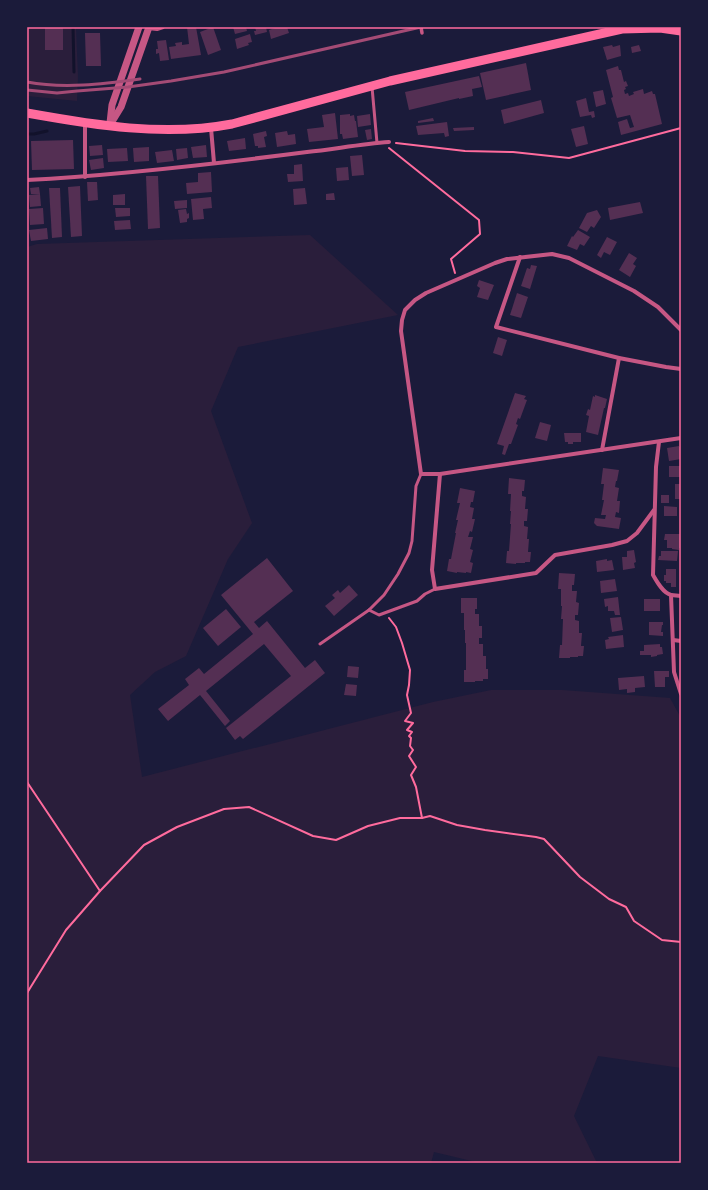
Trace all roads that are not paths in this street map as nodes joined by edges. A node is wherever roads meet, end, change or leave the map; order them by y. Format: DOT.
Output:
graph roads {
  1 [pos="139,27"];
  2 [pos="148,27"];
  3 [pos="163,27"];
  4 [pos="421,27"];
  5 [pos="672,28"];
  6 [pos="681,31"];
  7 [pos="422,33"];
  8 [pos="372,86"];
  9 [pos="27,113"];
  10 [pos="85,124"];
  11 [pos="110,125"];
  12 [pos="211,128"];
  13 [pos="389,142"];
  14 [pos="379,143"];
  15 [pos="214,163"];
  16 [pos="86,177"];
  17 [pos="27,180"];
  18 [pos="520,257"];
  19 [pos="681,330"];
  20 [pos="619,358"];
  21 [pos="681,368"];
  22 [pos="681,438"];
  23 [pos="658,442"];
  24 [pos="602,450"];
  25 [pos="421,474"];
  26 [pos="440,474"];
  27 [pos="654,510"];
  28 [pos="435,589"];
  29 [pos="671,595"];
  30 [pos="681,596"];
  31 [pos="369,610"];
  32 [pos="673,640"];
  33 [pos="681,641"];
  34 [pos="320,644"];
  35 [pos="681,694"];
  1 -- 11 [label="street"];
  2 -- 3 [label="street"];
  2 -- 11 [label="street"];
  4 -- 7 [label="street"];
  5 -- 6 [label="main road"];
  5 -- 8 [label="main road"];
  8 -- 12 [label="main road"];
  8 -- 14 [label="lane"];
  9 -- 10 [label="main road"];
  10 -- 11 [label="main road"];
  10 -- 16 [label="street"];
  11 -- 12 [label="main road"];
  12 -- 15 [label="street"];
  13 -- 14 [label="street"];
  14 -- 15 [label="street"];
  15 -- 16 [label="street"];
  16 -- 17 [label="street"];
  18 -- 19 [label="street"];
  18 -- 20 [label="street"];
  18 -- 25 [label="street"];
  20 -- 21 [label="street"];
  20 -- 24 [label="street"];
  22 -- 23 [label="street"];
  23 -- 24 [label="street"];
  23 -- 27 [label="street"];
  24 -- 26 [label="street"];
  25 -- 26 [label="street"];
  25 -- 31 [label="lane"];
  26 -- 28 [label="street"];
  27 -- 28 [label="street"];
  27 -- 29 [label="street"];
  28 -- 31 [label="lane"];
  29 -- 30 [label="street"];
  29 -- 32 [label="street"];
  31 -- 34 [label="lane"];
  32 -- 33 [label="street"];
  32 -- 35 [label="street"];
}
